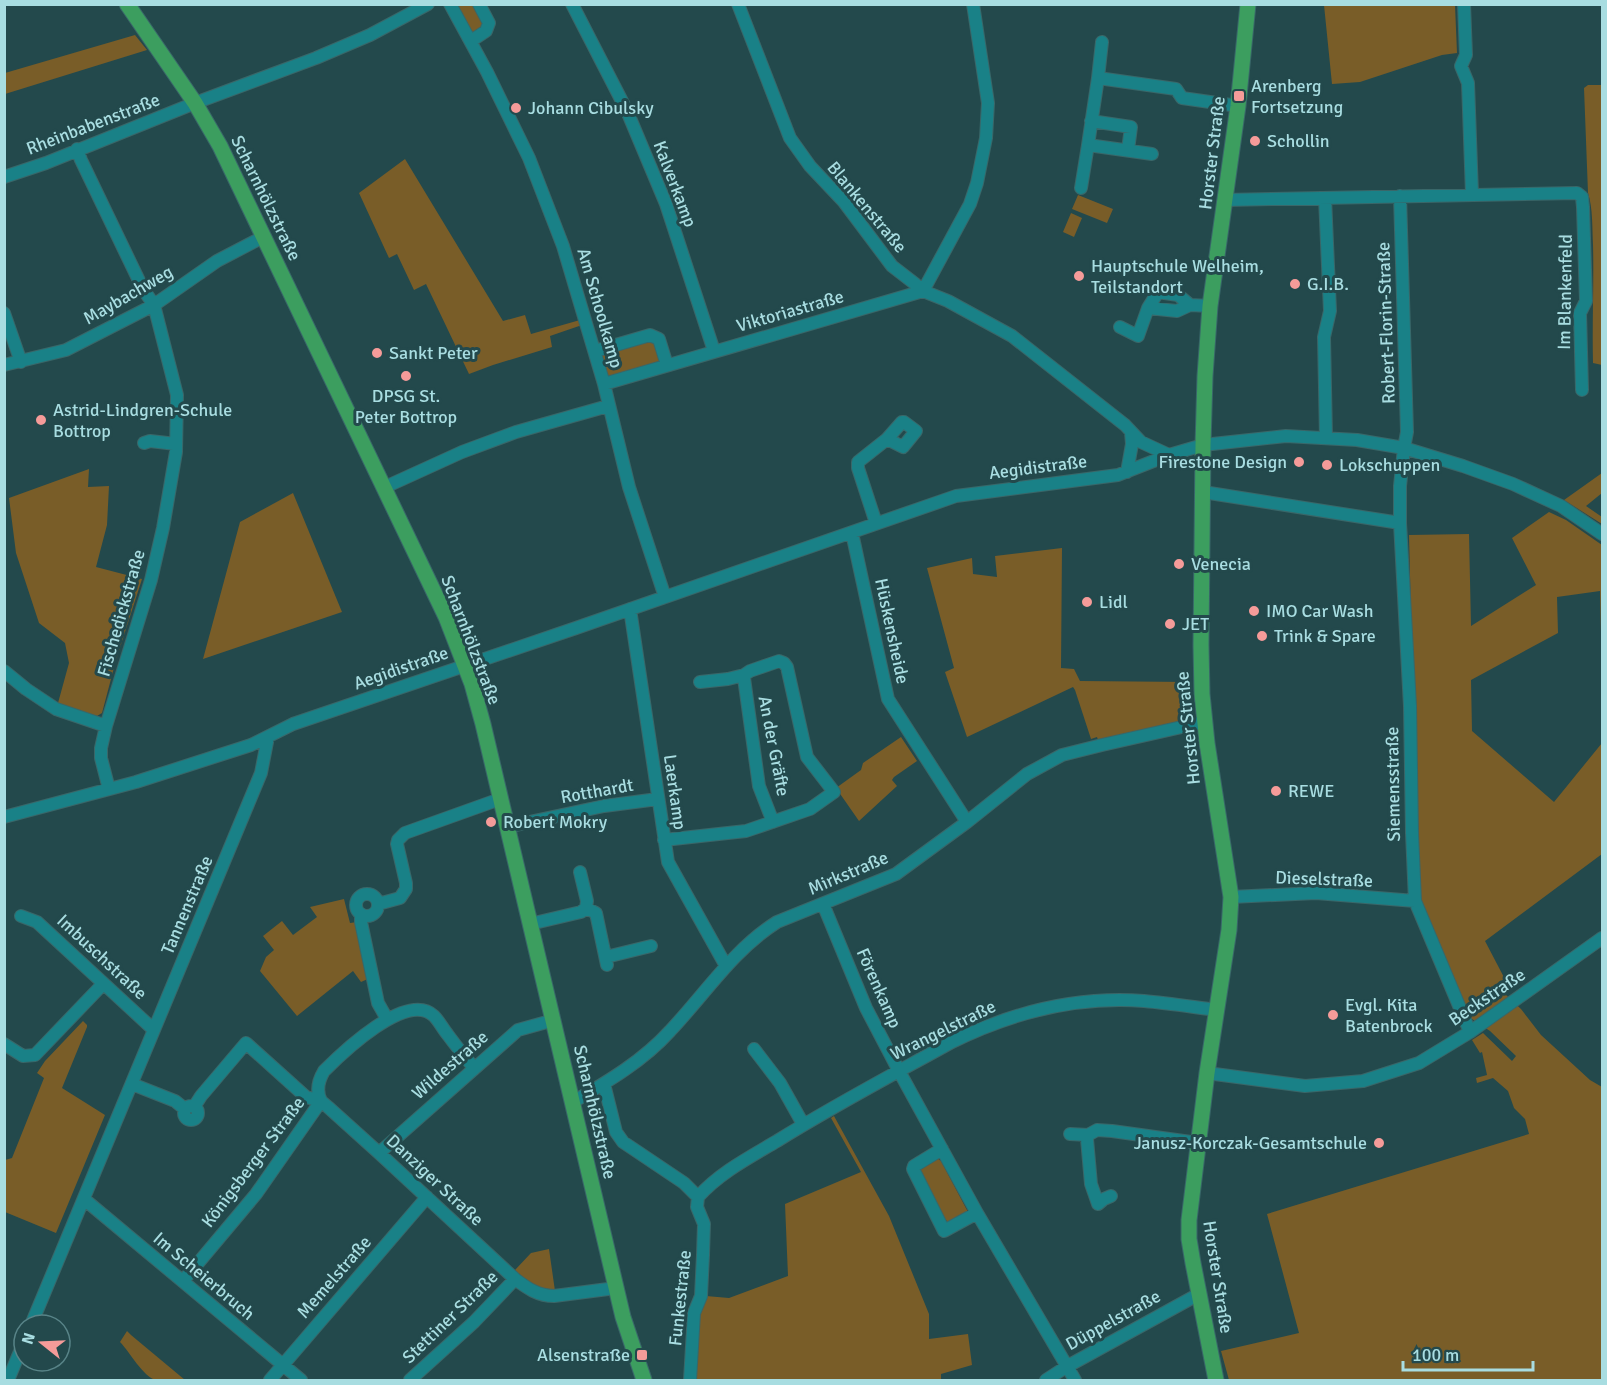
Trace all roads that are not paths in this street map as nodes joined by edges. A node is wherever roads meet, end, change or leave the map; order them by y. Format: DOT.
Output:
graph roads {
  1 [pos="428,4"];
  2 [pos="450,4"];
  3 [pos="479,4"];
  4 [pos="572,4"];
  5 [pos="738,4"];
  6 [pos="973,4"];
  7 [pos="1248,4"];
  8 [pos="1464,4"];
  9 [pos="130,9"];
  10 [pos="471,40"];
  11 [pos="1102,42"];
  12 [pos="1098,78"];
  13 [pos="195,103"];
  14 [pos="1238,106"];
  15 [pos="1091,121"];
  16 [pos="1088,145"];
  17 [pos="77,149"];
  18 [pos="1128,150"];
  19 [pos="1152,154"];
  20 [pos="4,177"];
  21 [pos="1081,188"];
  22 [pos="1472,194"];
  23 [pos="1400,196"];
  24 [pos="1325,198"];
  25 [pos="1226,200"];
  26 [pos="262,237"];
  27 [pos="923,291"];
  28 [pos="154,305"];
  29 [pos="1190,305"];
  30 [pos="1210,306"];
  31 [pos="1148,308"];
  32 [pos="4,313"];
  33 [pos="1120,327"];
  34 [pos="595,351"];
  35 [pos="714,351"];
  36 [pos="21,362"];
  37 [pos="4,365"];
  38 [pos="667,365"];
  39 [pos="604,384"];
  40 [pos="1582,390"];
  41 [pos="608,406"];
  42 [pos="1131,432"];
  43 [pos="1326,438"];
  44 [pos="887,439"];
  45 [pos="144,443"];
  46 [pos="176,444"];
  47 [pos="1203,445"];
  48 [pos="1404,448"];
  49 [pos="1169,455"];
  50 [pos="1127,472"];
  51 [pos="383,488"];
  52 [pos="1203,492"];
  53 [pos="876,523"];
  54 [pos="1400,524"];
  55 [pos="852,533"];
  56 [pos="1602,534"];
  57 [pos="665,597"];
  58 [pos="630,609"];
  59 [pos="465,665"];
  60 [pos="4,672"];
  61 [pos="744,675"];
  62 [pos="699,682"];
  63 [pos="1204,722"];
  64 [pos="106,726"];
  65 [pos="268,737"];
  66 [pos="109,789"];
  67 [pos="500,799"];
  68 [pos="658,799"];
  69 [pos="4,817"];
  70 [pos="773,822"];
  71 [pos="967,822"];
  72 [pos="507,827"];
  73 [pos="664,840"];
  74 [pos="580,872"];
  75 [pos="1231,897"];
  76 [pos="1415,901"];
  77 [pos="378,903"];
  78 [pos="824,904"];
  79 [pos="586,908"];
  80 [pos="361,914"];
  81 [pos="21,916"];
  82 [pos="530,924"];
  83 [pos="1602,938"];
  84 [pos="651,946"];
  85 [pos="726,966"];
  86 [pos="103,984"];
  87 [pos="1217,1010"];
  88 [pos="387,1019"];
  89 [pos="554,1020"];
  90 [pos="154,1030"];
  91 [pos="1470,1032"];
  92 [pos="4,1044"];
  93 [pos="754,1049"];
  94 [pos="474,1068"];
  95 [pos="898,1071"];
  96 [pos="1207,1074"];
  97 [pos="132,1084"];
  98 [pos="604,1084"];
  99 [pos="321,1101"];
  100 [pos="573,1102"];
  101 [pos="804,1124"];
  102 [pos="1070,1134"];
  103 [pos="1088,1135"];
  104 [pos="1198,1143"];
  105 [pos="942,1149"];
  106 [pos="379,1153"];
  107 [pos="1111,1196"];
  108 [pos="427,1197"];
  109 [pos="698,1197"];
  110 [pos="84,1198"];
  111 [pos="977,1213"];
  112 [pos="515,1279"];
  113 [pos="183,1281"];
  114 [pos="616,1288"];
  115 [pos="1199,1294"];
  116 [pos="36,1313"];
  117 [pos="282,1365"];
  118 [pos="1066,1367"];
  119 [pos="270,1380"];
  120 [pos="301,1380"];
  121 [pos="410,1380"];
  122 [pos="644,1380"];
  123 [pos="690,1380"];
  124 [pos="1046,1380"];
  125 [pos="1075,1380"];
  126 [pos="1216,1380"];
  1 -- 13 [label="street"];
  2 -- 10 [label="street, Am Schoolkamp"];
  3 -- 10 [label="street"];
  4 -- 35 [label="street, Kalverkamp"];
  5 -- 27 [label="street, Blankenstraße"];
  6 -- 27 [label="street"];
  7 -- 14 [label="main road, Horster Straße"];
  8 -- 22 [label="street"];
  9 -- 13 [label="main road, Scharnhölzstraße"];
  10 -- 34 [label="street, Am Schoolkamp"];
  11 -- 12 [label="street"];
  12 -- 14 [label="street"];
  12 -- 15 [label="street"];
  13 -- 17 [label="street, Rheinbabenstraße"];
  13 -- 26 [label="main road, Scharnhölzstraße"];
  14 -- 25 [label="main road, Horster Straße"];
  15 -- 16 [label="street"];
  15 -- 18 [label="street"];
  16 -- 18 [label="street"];
  16 -- 21 [label="street"];
  17 -- 20 [label="street, Rheinbabenstraße"];
  17 -- 28 [label="street, Fischedickstraße"];
  18 -- 19 [label="street"];
  22 -- 23 [label="street, Im Blankenfeld"];
  22 -- 40 [label="street, Im Blankenfeld"];
  23 -- 24 [label="street, Im Blankenfeld"];
  23 -- 48 [label="street, Robert-Florin-Straße"];
  24 -- 25 [label="street, Im Blankenfeld"];
  24 -- 43 [label="street"];
  25 -- 30 [label="main road, Horster Straße"];
  26 -- 28 [label="street, Maybachweg"];
  26 -- 51 [label="main road, Scharnhölzstraße"];
  27 -- 35 [label="street, Viktoriastraße"];
  27 -- 42 [label="street, Blankenstraße"];
  28 -- 36 [label="street, Maybachweg"];
  28 -- 46 [label="street, Fischedickstraße"];
  29 -- 30 [label="street"];
  29 -- 31 [label="street"];
  29 -- 31 [label="street"];
  30 -- 47 [label="main road, Horster Straße"];
  31 -- 33 [label="street"];
  32 -- 36 [label="street"];
  34 -- 38 [label="street"];
  34 -- 39 [label="street, Am Schoolkamp"];
  35 -- 38 [label="street, Viktoriastraße"];
  36 -- 37 [label="street, Maybachweg"];
  38 -- 39 [label="street, Viktoriastraße"];
  39 -- 41 [label="street, Am Schoolkamp"];
  41 -- 51 [label="street"];
  41 -- 57 [label="street, Am Schoolkamp"];
  42 -- 49 [label="street, Blankenstraße"];
  42 -- 50 [label="street"];
  43 -- 47 [label="street, Aegidistraße"];
  43 -- 48 [label="street, Aegidistraße"];
  44 -- 53 [label="street"];
  45 -- 46 [label="street"];
  46 -- 64 [label="street, Fischedickstraße"];
  47 -- 49 [label="street, Aegidistraße"];
  47 -- 52 [label="main road, Horster Straße"];
  48 -- 54 [label="street, Siemensstraße"];
  48 -- 56 [label="street, Aegidistraße"];
  49 -- 50 [label="street, Aegidistraße"];
  50 -- 53 [label="street, Aegidistraße"];
  51 -- 59 [label="main road, Scharnhölzstraße"];
  52 -- 54 [label="street"];
  52 -- 63 [label="main road, Horster Straße"];
  53 -- 55 [label="street, Aegidistraße"];
  54 -- 76 [label="street, Siemensstraße"];
  55 -- 57 [label="street, Aegidistraße"];
  55 -- 71 [label="street, Hüskensheide"];
  57 -- 58 [label="street, Aegidistraße"];
  58 -- 59 [label="street, Aegidistraße"];
  58 -- 68 [label="street, Laerkamp"];
  59 -- 65 [label="street, Aegidistraße"];
  59 -- 67 [label="main road, Scharnhölzstraße"];
  60 -- 64 [label="street"];
  61 -- 62 [label="street, An der Gräfte"];
  61 -- 70 [label="street, An der Gräfte"];
  61 -- 70 [label="street, An der Gräfte"];
  63 -- 71 [label="street, Mirkstraße"];
  63 -- 75 [label="main road, Horster Straße"];
  64 -- 66 [label="street, Fischedickstraße"];
  65 -- 66 [label="street, Aegidistraße"];
  65 -- 90 [label="street, Tannenstraße"];
  66 -- 69 [label="street, Aegidistraße"];
  67 -- 72 [label="main road, Scharnhölzstraße"];
  67 -- 77 [label="street"];
  68 -- 72 [label="street, Rotthardt"];
  68 -- 73 [label="street, Laerkamp"];
  70 -- 73 [label="street, An der Gräfte"];
  71 -- 78 [label="street, Mirkstraße"];
  72 -- 82 [label="main road, Scharnhölzstraße"];
  73 -- 85 [label="street, Laerkamp"];
  74 -- 79 [label="street"];
  75 -- 76 [label="street, Dieselstraße"];
  75 -- 87 [label="main road, Horster Straße"];
  76 -- 91 [label="street, Siemensstraße"];
  77 -- 80 [label="street"];
  77 -- 80 [label="street"];
  78 -- 85 [label="street, Mirkstraße"];
  78 -- 95 [label="street, Förenkamp"];
  79 -- 82 [label="street"];
  79 -- 84 [label="street"];
  80 -- 88 [label="street"];
  81 -- 86 [label="street, Imbuschstraße"];
  82 -- 89 [label="main road, Scharnhölzstraße"];
  83 -- 91 [label="street, Beckstraße"];
  85 -- 98 [label="street, Mirkstraße"];
  86 -- 90 [label="street, Imbuschstraße"];
  86 -- 92 [label="street"];
  87 -- 95 [label="street, Wrangelstraße"];
  87 -- 96 [label="main road, Horster Straße"];
  88 -- 94 [label="street, Königsberger Straße"];
  88 -- 99 [label="street, Königsberger Straße"];
  89 -- 94 [label="street, Wildestraße"];
  89 -- 100 [label="main road, Scharnhölzstraße"];
  90 -- 97 [label="street, Tannenstraße"];
  91 -- 96 [label="street, Beckstraße"];
  93 -- 101 [label="street"];
  94 -- 106 [label="street, Wildestraße"];
  95 -- 101 [label="street, Wrangelstraße"];
  95 -- 105 [label="street, Förenkamp"];
  96 -- 104 [label="main road, Horster Straße"];
  97 -- 99 [label="street, Danziger Straße"];
  97 -- 110 [label="street, Tannenstraße"];
  98 -- 100 [label="street, Mirkstraße"];
  98 -- 109 [label="street"];
  99 -- 106 [label="street, Danziger Straße"];
  99 -- 113 [label="street, Königsberger Straße"];
  100 -- 114 [label="main road, Scharnhölzstraße"];
  101 -- 109 [label="street, Wrangelstraße"];
  102 -- 103 [label="street"];
  103 -- 104 [label="street"];
  103 -- 107 [label="street"];
  104 -- 115 [label="main road, Horster Straße"];
  105 -- 111 [label="street, Förenkamp"];
  105 -- 111 [label="street"];
  106 -- 108 [label="street, Danziger Straße"];
  108 -- 112 [label="street, Danziger Straße"];
  108 -- 117 [label="street, Memelstraße"];
  109 -- 123 [label="street, Funkestraße"];
  110 -- 113 [label="street, Im Scheierbruch"];
  110 -- 116 [label="street, Tannenstraße"];
  111 -- 118 [label="street, Förenkamp"];
  112 -- 114 [label="street, Danziger Straße"];
  112 -- 121 [label="street, Stettiner Straße"];
  113 -- 117 [label="street, Im Scheierbruch"];
  114 -- 122 [label="main road, Scharnhölzstraße"];
  115 -- 118 [label="street, Düppelstraße"];
  115 -- 126 [label="main road, Horster Straße"];
  117 -- 119 [label="street, Memelstraße"];
  117 -- 120 [label="street, Im Scheierbruch"];
  118 -- 124 [label="street, Düppelstraße"];
  118 -- 125 [label="street, Förenkamp"];
}
